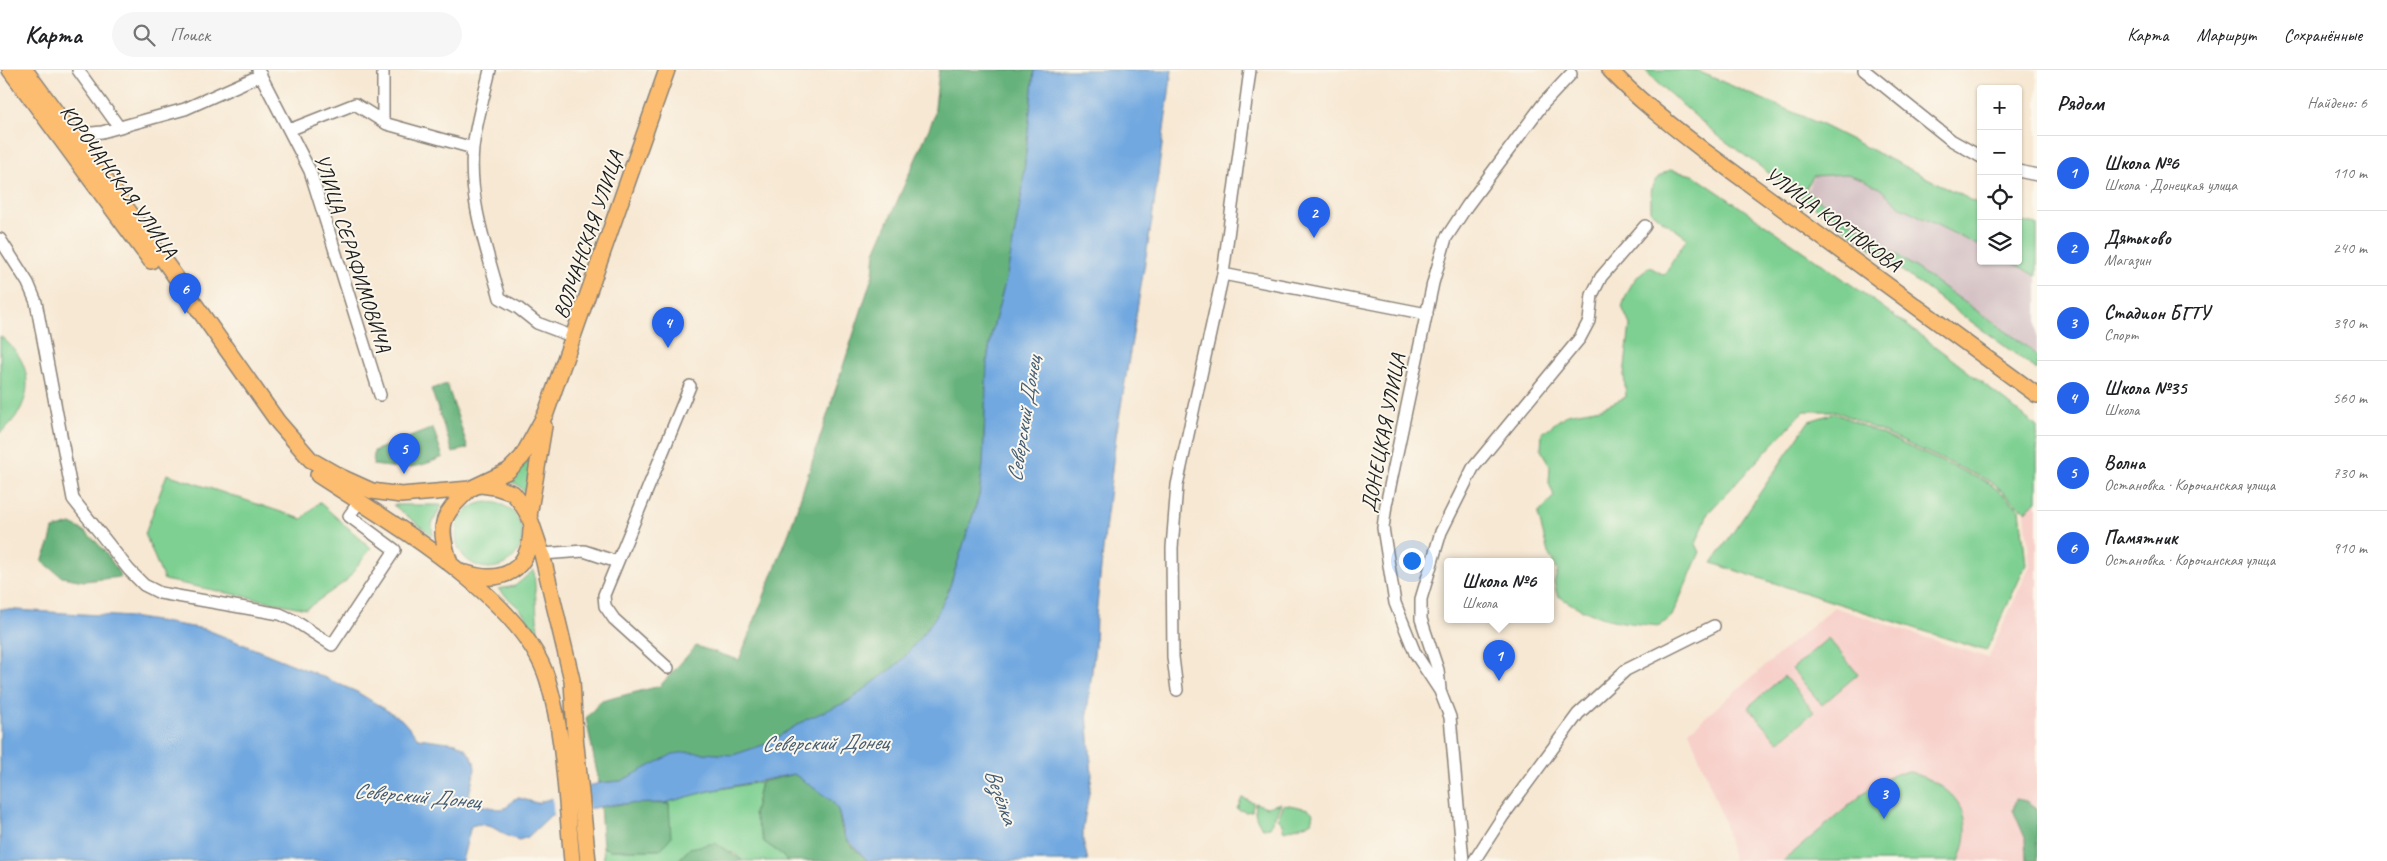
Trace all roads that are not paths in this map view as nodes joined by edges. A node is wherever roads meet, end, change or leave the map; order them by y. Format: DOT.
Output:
graph roads {
  1 [pos="10,70"];
  2 [pos="25,70"];
  3 [pos="78,70"];
  4 [pos="382,70"];
  5 [pos="490,70"];
  6 [pos="668,70"];
  7 [pos="1250,70"];
  8 [pos="1610,70"];
  9 [pos="1864,70"];
  10 [pos="260,73"];
  11 [pos="1571,74"];
  12 [pos="383,121"];
  13 [pos="119,127"];
  14 [pos="289,130"];
  15 [pos="73,135"];
  16 [pos="473,148"];
  17 [pos="1977,155"];
  18 [pos="2022,172"];
  19 [pos="2037,174"];
  20 [pos="1645,226"];
  21 [pos="0,239"];
  22 [pos="1223,274"];
  23 [pos="1427,314"];
  24 [pos="574,338"];
  25 [pos="690,386"];
  26 [pos="2037,395"];
  27 [pos="380,396"];
  28 [pos="546,413"];
  29 [pos="476,487"];
  30 [pos="359,502"];
  31 [pos="530,520"];
  32 [pos="542,554"];
  33 [pos="617,562"];
  34 [pos="455,567"];
  35 [pos="518,567"];
  36 [pos="1714,626"];
  37 [pos="668,668"];
  38 [pos="1176,690"];
  39 [pos="1440,691"];
  40 [pos="572,861"];
  41 [pos="588,861"];
  42 [pos="1463,861"];
  43 [pos="1474,861"];
  1 -- 30 [label="main road, КОРОЧАНСКАЯ УЛИЦА"];
  2 -- 15 [label="main road, КОРОЧАНСКАЯ УЛИЦА"];
  3 -- 13 [label="street"];
  4 -- 12 [label="street"];
  5 -- 16 [label="street"];
  6 -- 24 [label="main road, ВОЛЧАНСКАЯ УЛИЦА"];
  7 -- 22 [label="street"];
  8 -- 26 [label="main road, УЛИЦА КОСТЮКОВА"];
  9 -- 17 [label="street"];
  10 -- 13 [label="street"];
  10 -- 14 [label="street, УЛИЦА СЕРАФИМОВИЧА"];
  11 -- 23 [label="street, ДОНЕЦКАЯ УЛИЦА"];
  12 -- 14 [label="street"];
  12 -- 16 [label="street"];
  13 -- 15 [label="street"];
  14 -- 27 [label="street, УЛИЦА СЕРАФИМОВИЧА"];
  15 -- 29 [label="main road, КОРОЧАНСКАЯ УЛИЦА"];
  16 -- 24 [label="street"];
  18 -- 19 [label="street"];
  20 -- 39 [label="street"];
  21 -- 30 [label="street"];
  22 -- 23 [label="street"];
  22 -- 38 [label="street"];
  23 -- 39 [label="street, ДОНЕЦКАЯ УЛИЦА"];
  24 -- 28 [label="main road, ВОЛЧАНСКАЯ УЛИЦА"];
  25 -- 33 [label="street"];
  28 -- 29 [label="main road"];
  28 -- 31 [label="main road"];
  29 -- 31 [label="main road"];
  29 -- 34 [label="main road"];
  30 -- 34 [label="main road, КОРОЧАНСКАЯ УЛИЦА"];
  31 -- 32 [label="main road"];
  31 -- 35 [label="main road"];
  32 -- 33 [label="street"];
  32 -- 35 [label="main road"];
  32 -- 41 [label="main road"];
  33 -- 37 [label="street"];
  34 -- 35 [label="main road"];
  34 -- 40 [label="main road"];
  36 -- 43 [label="street"];
  39 -- 42 [label="street, ДОНЕЦКАЯ УЛИЦА"];
}
